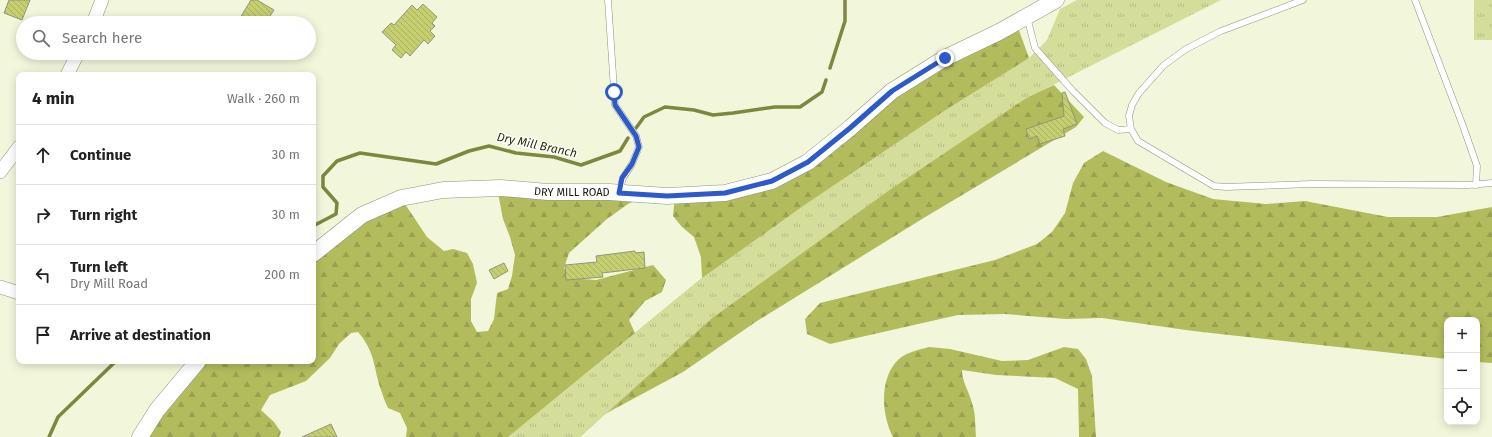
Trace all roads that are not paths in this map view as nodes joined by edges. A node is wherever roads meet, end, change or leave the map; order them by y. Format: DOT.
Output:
graph roads {
  1 [pos="102,0"];
  2 [pos="608,0"];
  3 [pos="1056,0"];
  4 [pos="1303,0"];
  5 [pos="1415,0"];
  6 [pos="96,16"];
  7 [pos="1027,16"];
  8 [pos="74,60"];
  9 [pos="68,72"];
  10 [pos="1131,129"];
  11 [pos="16,151"];
  12 [pos="0,172"];
  13 [pos="1492,184"];
  14 [pos="1476,185"];
  15 [pos="619,193"];
  16 [pos="316,252"];
  17 [pos="0,287"];
  18 [pos="16,292"];
  19 [pos="195,364"];
  20 [pos="140,437"];
  1 -- 6 [label="street"];
  2 -- 15 [label="lane"];
  3 -- 7 [label="street, DRY MILL ROAD"];
  4 -- 10 [label="lane"];
  5 -- 14 [label="lane"];
  7 -- 10 [label="lane"];
  7 -- 15 [label="street, DRY MILL ROAD"];
  8 -- 9 [label="street"];
  10 -- 14 [label="lane"];
  11 -- 12 [label="street"];
  13 -- 14 [label="lane"];
  15 -- 16 [label="street, DRY MILL ROAD"];
  17 -- 18 [label="street"];
  19 -- 20 [label="street"];
}
